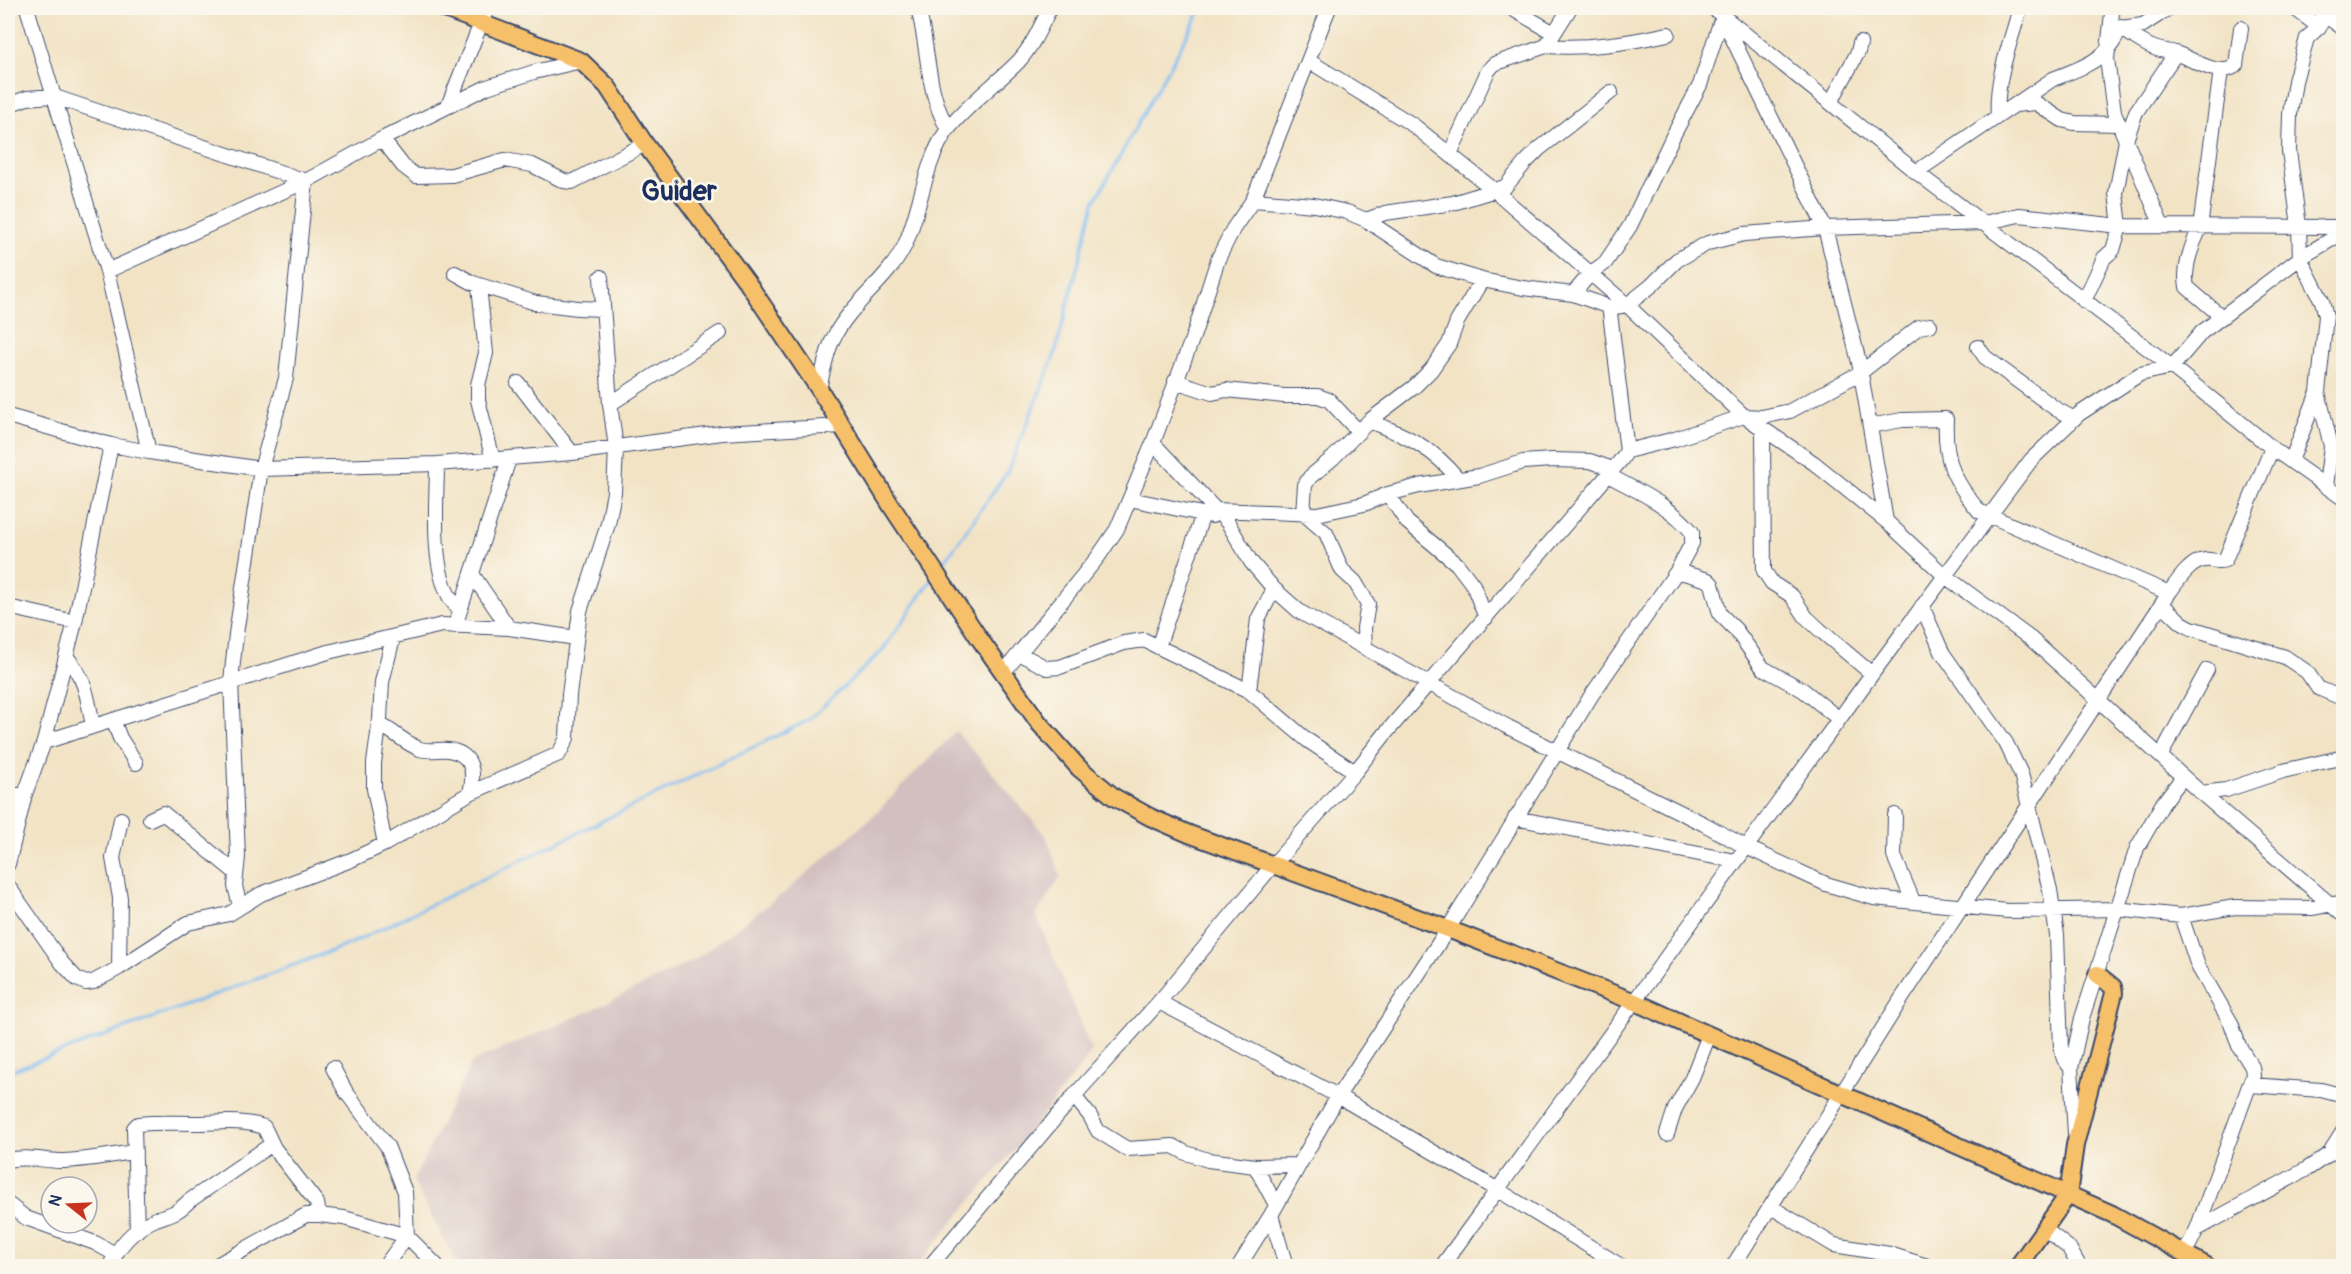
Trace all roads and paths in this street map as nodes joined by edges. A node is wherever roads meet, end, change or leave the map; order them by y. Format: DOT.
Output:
graph roads {
  1 [pos="27,8"];
  2 [pos="442,8"];
  3 [pos="487,8"];
  4 [pos="918,8"];
  5 [pos="1050,8"];
  6 [pos="1329,8"];
  7 [pos="1511,8"];
  8 [pos="1570,8"];
  9 [pos="1736,8"];
  10 [pos="2020,8"];
  11 [pos="2169,8"];
  12 [pos="2294,8"];
  13 [pos="2338,8"];
  14 [pos="2110,10"];
  15 [pos="1719,13"];
  16 [pos="2323,16"];
  17 [pos="482,24"];
  18 [pos="2121,28"];
  19 [pos="2241,28"];
  20 [pos="2343,29"];
  21 [pos="1554,33"];
  22 [pos="1668,34"];
  23 [pos="1860,43"];
  24 [pos="1546,46"];
  25 [pos="2109,49"];
  26 [pos="2176,53"];
  27 [pos="581,61"];
  28 [pos="1309,61"];
  29 [pos="2222,70"];
  30 [pos="8,90"];
  31 [pos="1611,92"];
  32 [pos="52,96"];
  33 [pos="27,98"];
  34 [pos="1831,102"];
  35 [pos="8,105"];
  36 [pos="2013,105"];
  37 [pos="448,106"];
  38 [pos="1998,115"];
  39 [pos="2119,124"];
  40 [pos="948,129"];
  41 [pos="382,140"];
  42 [pos="2126,140"];
  43 [pos="645,144"];
  44 [pos="1450,154"];
  45 [pos="1916,172"];
  46 [pos="306,181"];
  47 [pos="1494,190"];
  48 [pos="1253,200"];
  49 [pos="1366,220"];
  50 [pos="1984,223"];
  51 [pos="2120,226"];
  52 [pos="2162,226"];
  53 [pos="2299,226"];
  54 [pos="2343,227"];
  55 [pos="1825,228"];
  56 [pos="2200,228"];
  57 [pos="2343,232"];
  58 [pos="2300,258"];
  59 [pos="107,272"];
  60 [pos="454,273"];
  61 [pos="1590,274"];
  62 [pos="601,277"];
  63 [pos="1482,280"];
  64 [pos="479,285"];
  65 [pos="1574,294"];
  66 [pos="2084,301"];
  67 [pos="1627,304"];
  68 [pos="603,309"];
  69 [pos="1612,309"];
  70 [pos="2222,317"];
  71 [pos="1930,325"];
  72 [pos="720,333"];
  73 [pos="1978,347"];
  74 [pos="2172,367"];
  75 [pos="1860,373"];
  76 [pos="1175,381"];
  77 [pos="518,383"];
  78 [pos="819,389"];
  79 [pos="2318,392"];
  80 [pos="610,404"];
  81 [pos="1744,416"];
  82 [pos="8,417"];
  83 [pos="2070,423"];
  84 [pos="842,426"];
  85 [pos="1364,426"];
  86 [pos="1870,426"];
  87 [pos="1763,429"];
  88 [pos="1153,443"];
  89 [pos="111,445"];
  90 [pos="616,448"];
  91 [pos="2272,448"];
  92 [pos="1627,451"];
  93 [pos="149,452"];
  94 [pos="572,453"];
  95 [pos="509,459"];
  96 [pos="493,460"];
  97 [pos="2291,461"];
  98 [pos="438,464"];
  99 [pos="261,469"];
  100 [pos="1610,472"];
  101 [pos="1458,479"];
  102 [pos="2326,486"];
  103 [pos="1388,494"];
  104 [pos="1130,499"];
  105 [pos="2343,499"];
  106 [pos="1303,513"];
  107 [pos="1214,514"];
  108 [pos="1990,517"];
  109 [pos="1886,521"];
  110 [pos="1677,571"];
  111 [pos="472,574"];
  112 [pos="1945,576"];
  113 [pos="1274,589"];
  114 [pos="2165,598"];
  115 [pos="1922,606"];
  116 [pos="8,607"];
  117 [pos="460,610"];
  118 [pos="1486,618"];
  119 [pos="75,622"];
  120 [pos="455,626"];
  121 [pos="509,628"];
  122 [pos="393,638"];
  123 [pos="576,638"];
  124 [pos="1158,647"];
  125 [pos="1365,648"];
  126 [pos="1020,654"];
  127 [pos="66,656"];
  128 [pos="2207,670"];
  129 [pos="1003,673"];
  130 [pos="1872,674"];
  131 [pos="231,681"];
  132 [pos="1429,684"];
  133 [pos="1249,691"];
  134 [pos="2343,699"];
  135 [pos="2098,700"];
  136 [pos="1839,719"];
  137 [pos="112,720"];
  138 [pos="379,724"];
  139 [pos="93,726"];
  140 [pos="44,742"];
  141 [pos="1557,752"];
  142 [pos="2161,755"];
  143 [pos="2343,757"];
  144 [pos="136,763"];
  145 [pos="1355,772"];
  146 [pos="2183,777"];
  147 [pos="470,793"];
  148 [pos="25,794"];
  149 [pos="2201,794"];
  150 [pos="8,796"];
  151 [pos="2030,803"];
  152 [pos="1895,815"];
  153 [pos="1515,818"];
  154 [pos="121,819"];
  155 [pos="150,819"];
  156 [pos="386,844"];
  157 [pos="1746,848"];
  158 [pos="1735,861"];
  159 [pos="8,864"];
  160 [pos="1272,865"];
  161 [pos="236,873"];
  162 [pos="8,886"];
  163 [pos="1913,901"];
  164 [pos="2337,904"];
  165 [pos="240,906"];
  166 [pos="1964,906"];
  167 [pos="2116,909"];
  168 [pos="2054,911"];
  169 [pos="2181,916"];
  170 [pos="2343,916"];
  171 [pos="1448,929"];
  172 [pos="119,968"];
  173 [pos="2097,974"];
  174 [pos="1159,1002"];
  175 [pos="1635,1002"];
  176 [pos="1709,1035"];
  177 [pos="333,1068"];
  178 [pos="2071,1068"];
  179 [pos="2251,1085"];
  180 [pos="1842,1094"];
  181 [pos="1074,1096"];
  182 [pos="1338,1096"];
  183 [pos="2343,1096"];
  184 [pos="2343,1130"];
  185 [pos="1667,1134"];
  186 [pos="272,1144"];
  187 [pos="2075,1145"];
  188 [pos="2337,1148"];
  189 [pos="135,1152"];
  190 [pos="8,1160"];
  191 [pos="1298,1165"];
  192 [pos="1255,1166"];
  193 [pos="1498,1190"];
  194 [pos="2068,1195"];
  195 [pos="8,1204"];
  196 [pos="1771,1207"];
  197 [pos="1274,1210"];
  198 [pos="319,1215"];
  199 [pos="2197,1229"];
  200 [pos="2046,1230"];
  201 [pos="136,1231"];
  202 [pos="407,1236"];
  203 [pos="2185,1253"];
  204 [pos="113,1260"];
  205 [pos="215,1266"];
  206 [pos="385,1266"];
  207 [pos="436,1266"];
  208 [pos="930,1266"];
  209 [pos="1239,1266"];
  210 [pos="1286,1266"];
  211 [pos="1442,1266"];
  212 [pos="1621,1266"];
  213 [pos="1733,1266"];
  214 [pos="1927,1266"];
  215 [pos="2018,1266"];
  216 [pos="2079,1266"];
  217 [pos="2207,1266"];
  1 -- 32 [label="street"];
  2 -- 17 [label="main road"];
  3 -- 17 [label="street"];
  4 -- 40 [label="street"];
  5 -- 40 [label="street"];
  6 -- 28 [label="street"];
  7 -- 21 [label="street"];
  8 -- 21 [label="street"];
  9 -- 15 [label="street"];
  10 -- 38 [label="street"];
  11 -- 18 [label="street"];
  12 -- 16 [label="street"];
  13 -- 16 [label="street"];
  14 -- 18 [label="street"];
  14 -- 25 [label="street"];
  15 -- 34 [label="street"];
  15 -- 55 [label="street"];
  15 -- 61 [label="street"];
  16 -- 20 [label="street"];
  16 -- 53 [label="street"];
  17 -- 27 [label="main road"];
  17 -- 37 [label="street"];
  18 -- 25 [label="street"];
  18 -- 26 [label="street"];
  19 -- 29 [label="street"];
  21 -- 24 [label="street"];
  22 -- 24 [label="street"];
  23 -- 34 [label="street"];
  24 -- 44 [label="street"];
  25 -- 36 [label="street"];
  25 -- 39 [label="street"];
  26 -- 29 [label="street"];
  26 -- 42 [label="street"];
  27 -- 37 [label="street"];
  27 -- 43 [label="main road"];
  28 -- 44 [label="street"];
  28 -- 48 [label="street"];
  29 -- 56 [label="street"];
  30 -- 33 [label="street"];
  31 -- 47 [label="street"];
  32 -- 33 [label="street"];
  32 -- 46 [label="street"];
  32 -- 59 [label="street"];
  33 -- 35 [label="street"];
  34 -- 45 [label="street"];
  36 -- 38 [label="street"];
  36 -- 39 [label="street"];
  37 -- 41 [label="street"];
  38 -- 45 [label="street"];
  39 -- 42 [label="street"];
  40 -- 78 [label="street"];
  41 -- 43 [label="street"];
  41 -- 46 [label="street"];
  42 -- 51 [label="street"];
  42 -- 52 [label="street"];
  43 -- 78 [label="main road"];
  44 -- 47 [label="street"];
  45 -- 50 [label="street"];
  46 -- 59 [label="street"];
  46 -- 99 [label="street"];
  47 -- 49 [label="street"];
  47 -- 61 [label="street"];
  48 -- 49 [label="street"];
  48 -- 76 [label="street"];
  49 -- 63 [label="street"];
  50 -- 51 [label="street"];
  50 -- 55 [label="street"];
  50 -- 66 [label="street"];
  51 -- 52 [label="street"];
  51 -- 66 [label="street"];
  52 -- 56 [label="street"];
  53 -- 54 [label="street"];
  53 -- 56 [label="street"];
  53 -- 58 [label="street"];
  55 -- 67 [label="street"];
  55 -- 75 [label="street"];
  56 -- 70 [label="street"];
  57 -- 58 [label="street"];
  58 -- 70 [label="street"];
  58 -- 79 [label="street"];
  59 -- 93 [label="street"];
  60 -- 64 [label="street"];
  61 -- 65 [label="street"];
  61 -- 67 [label="street"];
  62 -- 68 [label="street"];
  63 -- 65 [label="street"];
  63 -- 85 [label="street"];
  64 -- 68 [label="street"];
  64 -- 96 [label="street"];
  65 -- 69 [label="street"];
  66 -- 74 [label="street"];
  67 -- 69 [label="street"];
  67 -- 81 [label="street"];
  68 -- 80 [label="street"];
  69 -- 92 [label="street"];
  70 -- 74 [label="street"];
  71 -- 75 [label="street"];
  72 -- 80 [label="street"];
  73 -- 83 [label="street"];
  74 -- 83 [label="street"];
  74 -- 91 [label="street"];
  75 -- 81 [label="street"];
  75 -- 86 [label="street"];
  76 -- 85 [label="street"];
  76 -- 88 [label="street"];
  77 -- 94 [label="street"];
  78 -- 84 [label="main road"];
  79 -- 97 [label="street"];
  79 -- 102 [label="street"];
  80 -- 90 [label="street"];
  81 -- 87 [label="street"];
  81 -- 92 [label="street"];
  82 -- 89 [label="street"];
  83 -- 108 [label="street"];
  84 -- 90 [label="street"];
  84 -- 129 [label="main road"];
  85 -- 101 [label="street"];
  85 -- 106 [label="street"];
  86 -- 108 [label="street"];
  86 -- 109 [label="street"];
  87 -- 109 [label="street"];
  87 -- 130 [label="street"];
  88 -- 104 [label="street"];
  88 -- 107 [label="street"];
  89 -- 93 [label="street"];
  89 -- 119 [label="street"];
  90 -- 94 [label="street"];
  90 -- 123 [label="street"];
  91 -- 97 [label="street"];
  91 -- 114 [label="street"];
  92 -- 100 [label="street"];
  93 -- 99 [label="street"];
  94 -- 95 [label="street"];
  95 -- 96 [label="street"];
  95 -- 111 [label="street"];
  96 -- 98 [label="street"];
  97 -- 102 [label="street"];
  98 -- 99 [label="street"];
  98 -- 117 [label="street"];
  99 -- 131 [label="street"];
  100 -- 101 [label="street"];
  100 -- 110 [label="street"];
  100 -- 118 [label="street"];
  101 -- 103 [label="street"];
  102 -- 105 [label="street"];
  103 -- 106 [label="street"];
  103 -- 118 [label="street"];
  104 -- 107 [label="street"];
  104 -- 126 [label="street"];
  106 -- 107 [label="street"];
  106 -- 125 [label="street"];
  107 -- 113 [label="street"];
  107 -- 124 [label="street"];
  108 -- 112 [label="street"];
  108 -- 114 [label="street"];
  109 -- 112 [label="street"];
  110 -- 136 [label="street"];
  110 -- 141 [label="street"];
  111 -- 117 [label="street"];
  111 -- 121 [label="street"];
  112 -- 115 [label="street"];
  112 -- 135 [label="street"];
  113 -- 125 [label="street"];
  113 -- 133 [label="street"];
  114 -- 134 [label="street"];
  114 -- 135 [label="street"];
  115 -- 130 [label="street"];
  115 -- 151 [label="street"];
  116 -- 119 [label="street"];
  117 -- 120 [label="street"];
  118 -- 132 [label="street"];
  119 -- 127 [label="street"];
  120 -- 121 [label="street"];
  120 -- 122 [label="street"];
  121 -- 123 [label="street"];
  122 -- 131 [label="street"];
  122 -- 138 [label="street"];
  123 -- 147 [label="street"];
  124 -- 126 [label="street"];
  124 -- 133 [label="street"];
  125 -- 132 [label="street"];
  126 -- 129 [label="street"];
  127 -- 139 [label="street"];
  127 -- 140 [label="street"];
  128 -- 142 [label="street"];
  129 -- 160 [label="main road"];
  130 -- 136 [label="street"];
  131 -- 137 [label="street"];
  131 -- 161 [label="street"];
  132 -- 141 [label="street"];
  132 -- 145 [label="street"];
  133 -- 145 [label="street"];
  135 -- 142 [label="street"];
  135 -- 151 [label="street"];
  136 -- 157 [label="street"];
  137 -- 139 [label="street"];
  137 -- 144 [label="street"];
  138 -- 147 [label="street"];
  138 -- 156 [label="street"];
  139 -- 140 [label="street"];
  140 -- 148 [label="street"];
  141 -- 153 [label="street"];
  141 -- 157 [label="street"];
  142 -- 146 [label="street"];
  143 -- 149 [label="street"];
  145 -- 160 [label="street"];
  146 -- 149 [label="street"];
  146 -- 167 [label="street"];
  147 -- 156 [label="street"];
  148 -- 150 [label="street"];
  148 -- 159 [label="street"];
  149 -- 164 [label="street"];
  151 -- 166 [label="street"];
  151 -- 168 [label="street"];
  152 -- 163 [label="street"];
  153 -- 158 [label="street"];
  153 -- 171 [label="street"];
  154 -- 172 [label="street"];
  155 -- 161 [label="street"];
  156 -- 165 [label="street"];
  157 -- 158 [label="street"];
  157 -- 163 [label="street"];
  158 -- 175 [label="street"];
  160 -- 171 [label="main road"];
  160 -- 174 [label="street"];
  161 -- 165 [label="street"];
  162 -- 172 [label="street"];
  163 -- 166 [label="street"];
  164 -- 169 [label="street"];
  164 -- 170 [label="street"];
  165 -- 172 [label="street"];
  166 -- 168 [label="street"];
  166 -- 180 [label="street"];
  167 -- 168 [label="street"];
  167 -- 169 [label="street"];
  167 -- 173 [label="street"];
  168 -- 178 [label="street"];
  169 -- 179 [label="street"];
  171 -- 175 [label="main road"];
  171 -- 182 [label="street"];
  173 -- 178 [label="street"];
  173 -- 187 [label="main road"];
  174 -- 181 [label="street"];
  174 -- 182 [label="street"];
  175 -- 176 [label="main road"];
  175 -- 193 [label="street"];
  176 -- 180 [label="main road"];
  176 -- 185 [label="street"];
  177 -- 202 [label="street"];
  178 -- 187 [label="street"];
  179 -- 183 [label="street"];
  179 -- 199 [label="street"];
  180 -- 194 [label="main road"];
  180 -- 196 [label="street"];
  181 -- 192 [label="street"];
  181 -- 208 [label="street"];
  182 -- 191 [label="street"];
  182 -- 193 [label="street"];
  184 -- 188 [label="street"];
  186 -- 189 [label="street"];
  186 -- 198 [label="street"];
  186 -- 201 [label="street"];
  187 -- 194 [label="main road"];
  188 -- 199 [label="street"];
  189 -- 190 [label="street"];
  189 -- 201 [label="street"];
  191 -- 192 [label="street"];
  191 -- 197 [label="street"];
  192 -- 197 [label="street"];
  193 -- 211 [label="street"];
  193 -- 212 [label="street"];
  194 -- 200 [label="main road"];
  194 -- 203 [label="main road"];
  195 -- 204 [label="street"];
  196 -- 213 [label="street"];
  196 -- 214 [label="street"];
  197 -- 209 [label="street"];
  197 -- 210 [label="street"];
  198 -- 202 [label="street"];
  198 -- 205 [label="street"];
  199 -- 203 [label="street"];
  200 -- 215 [label="main road"];
  200 -- 216 [label="street"];
  201 -- 204 [label="street"];
  202 -- 206 [label="street"];
  202 -- 207 [label="street"];
  203 -- 217 [label="main road"];
}
